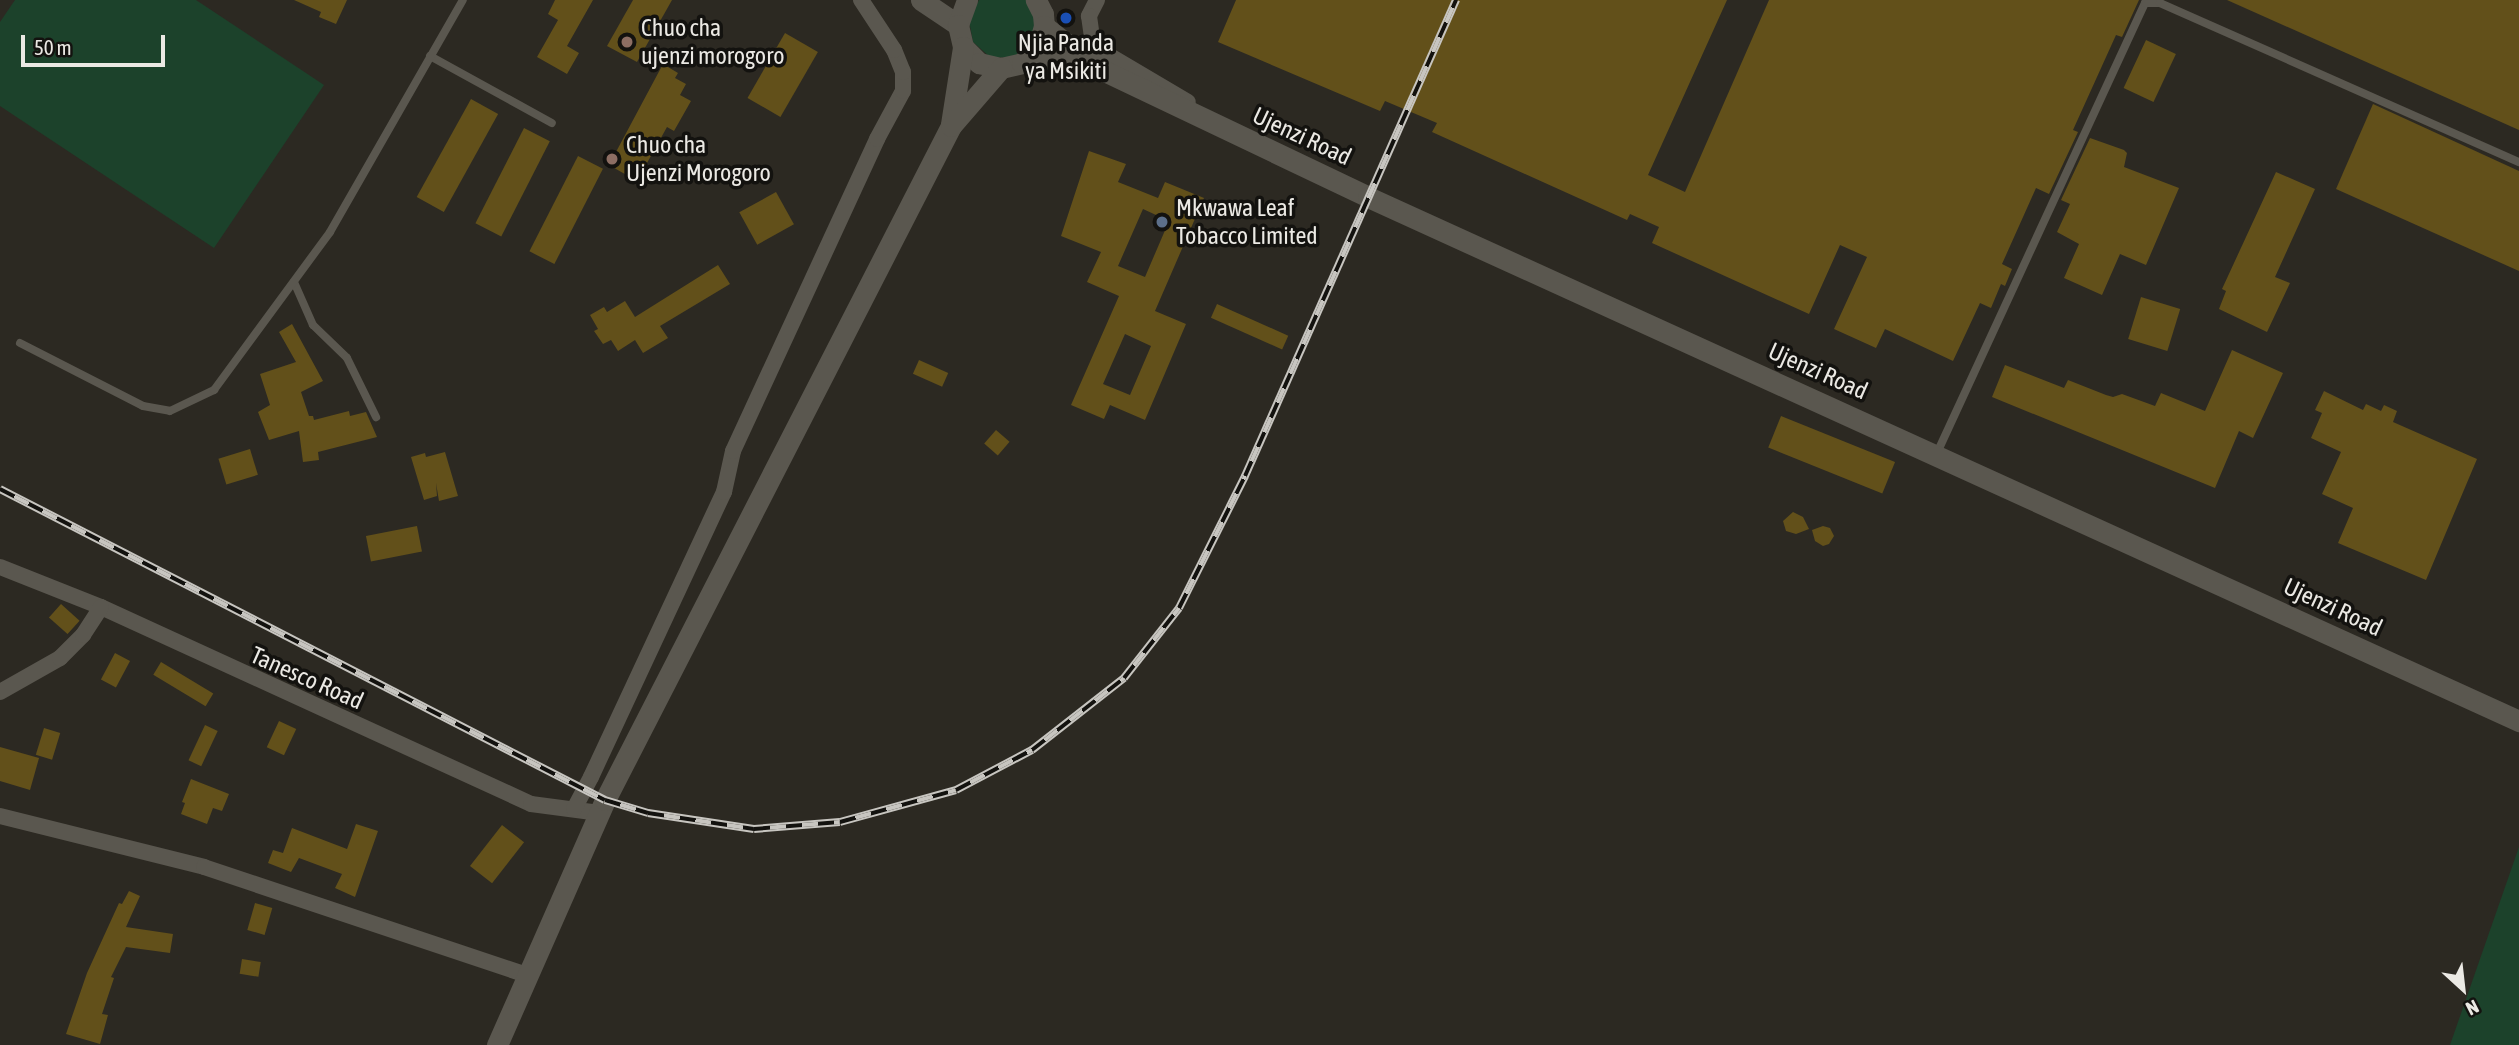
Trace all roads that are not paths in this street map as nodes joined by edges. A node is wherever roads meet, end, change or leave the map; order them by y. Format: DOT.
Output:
graph roads {
  1 [pos="463,0"];
  2 [pos="861,0"];
  3 [pos="921,0"];
  4 [pos="967,0"];
  5 [pos="1097,0"];
  6 [pos="1038,1"];
  7 [pos="958,25"];
  8 [pos="1044,26"];
  9 [pos="963,47"];
  10 [pos="430,55"];
  11 [pos="1031,56"];
  12 [pos="1096,67"];
  13 [pos="1001,68"];
  14 [pos="552,123"];
  15 [pos="951,126"];
  16 [pos="1273,152"];
  17 [pos="2519,162"];
  18 [pos="294,282"];
  19 [pos="20,343"];
  20 [pos="376,417"];
  21 [pos="1937,454"];
  22 [pos="0,567"];
  23 [pos="102,607"];
  24 [pos="0,692"];
  25 [pos="2519,721"];
  26 [pos="574,809"];
  27 [pos="599,813"];
  28 [pos="0,816"];
  29 [pos="530,976"];
  30 [pos="497,1045"];
  1 -- 10 [label="lane"];
  2 -- 26 [label="street"];
  3 -- 7 [label="street"];
  4 -- 7 [label="street"];
  5 -- 16 [label="street"];
  6 -- 8 [label="street"];
  7 -- 9 [label="street"];
  8 -- 11 [label="street"];
  8 -- 12 [label="street"];
  9 -- 13 [label="street"];
  9 -- 15 [label="street"];
  10 -- 14 [label="lane"];
  10 -- 18 [label="lane"];
  11 -- 12 [label="street"];
  11 -- 13 [label="street"];
  12 -- 16 [label="street, Ujenzi Road"];
  13 -- 15 [label="street"];
  15 -- 27 [label="street"];
  16 -- 21 [label="street, Ujenzi Road"];
  17 -- 21 [label="lane"];
  18 -- 19 [label="lane"];
  18 -- 20 [label="lane"];
  21 -- 25 [label="street, Ujenzi Road"];
  22 -- 23 [label="street, Tanesco Road"];
  23 -- 24 [label="street"];
  23 -- 26 [label="street, Tanesco Road"];
  26 -- 27 [label="street, Tanesco Road"];
  27 -- 29 [label="street"];
  28 -- 29 [label="street"];
  29 -- 30 [label="street"];
}
